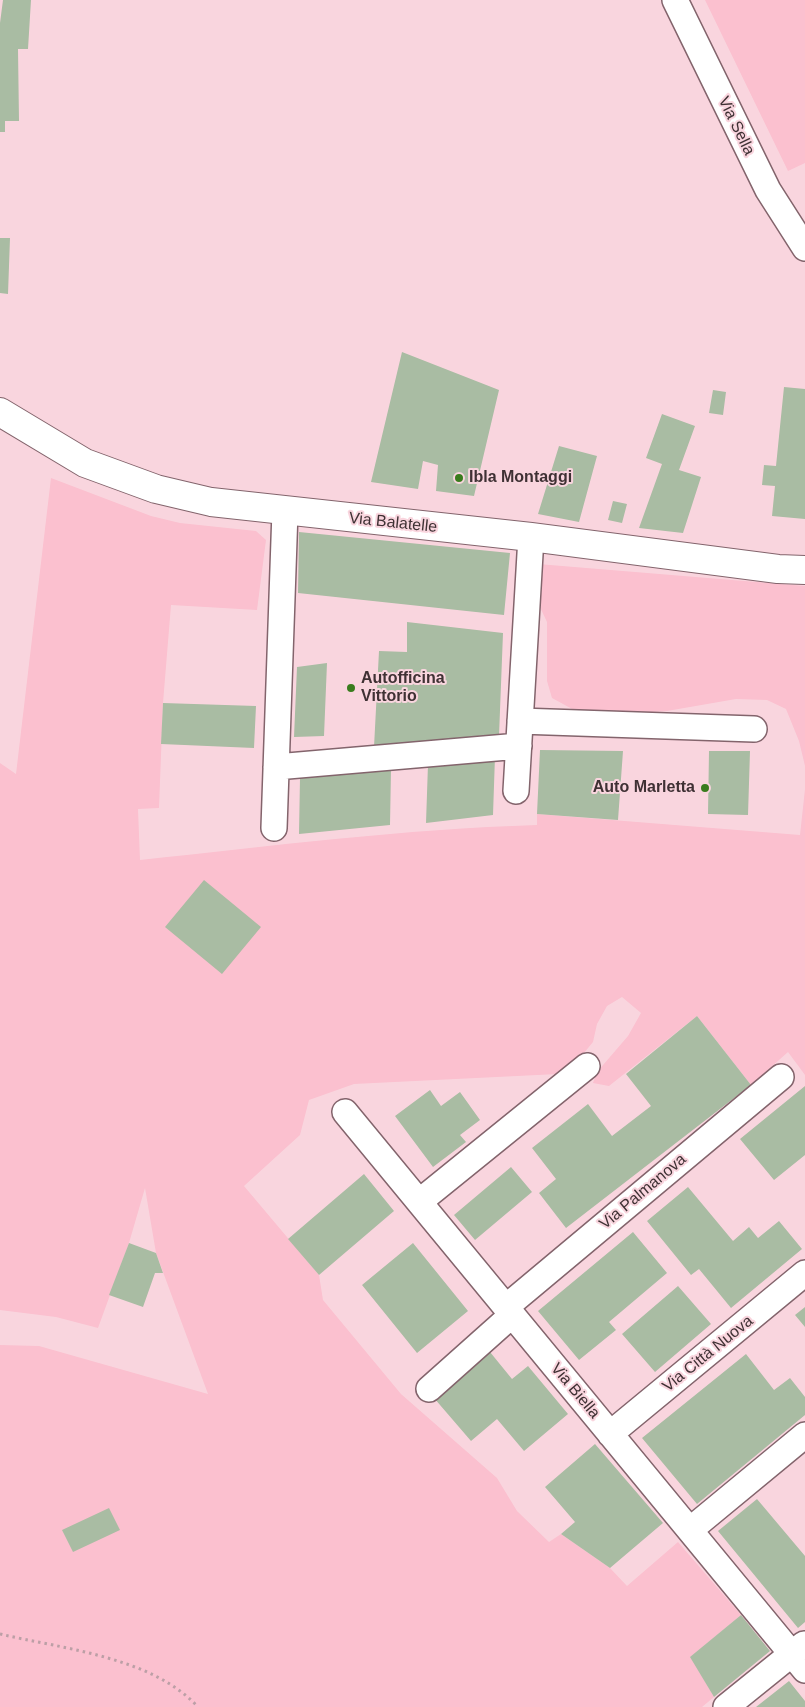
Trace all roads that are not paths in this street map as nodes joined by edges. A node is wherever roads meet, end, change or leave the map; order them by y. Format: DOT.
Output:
graph roads {
  1 [pos="675,0"];
  2 [pos="805,248"];
  3 [pos="0,412"];
  4 [pos="286,511"];
  5 [pos="531,537"];
  6 [pos="805,570"];
  7 [pos="520,721"];
  8 [pos="754,729"];
  9 [pos="519,746"];
  10 [pos="276,767"];
  11 [pos="516,791"];
  12 [pos="274,828"];
  13 [pos="588,1066"];
  14 [pos="781,1077"];
  15 [pos="345,1112"];
  16 [pos="419,1202"];
  17 [pos="805,1274"];
  18 [pos="509,1311"];
  19 [pos="428,1389"];
  20 [pos="610,1434"];
  21 [pos="805,1435"];
  22 [pos="690,1530"];
  23 [pos="801,1656"];
  24 [pos="726,1707"];
  1 -- 2 [label="street, Via Sella"];
  3 -- 4 [label="street, Via Balatelle"];
  4 -- 5 [label="street, Via Balatelle"];
  4 -- 10 [label="street"];
  5 -- 6 [label="street, Via Balatelle"];
  5 -- 7 [label="street"];
  7 -- 8 [label="street"];
  7 -- 9 [label="street"];
  9 -- 10 [label="street"];
  9 -- 11 [label="street"];
  10 -- 12 [label="street"];
  13 -- 16 [label="street"];
  14 -- 18 [label="street, Via Palmanova"];
  15 -- 16 [label="street, Via Biella"];
  16 -- 18 [label="street, Via Biella"];
  17 -- 20 [label="street, Via Città Nuova"];
  18 -- 19 [label="street, Via Palmanova"];
  18 -- 20 [label="street, Via Biella"];
  20 -- 22 [label="street, Via Biella"];
  21 -- 22 [label="street"];
  22 -- 23 [label="street, Via Biella"];
  23 -- 24 [label="street"];
}
